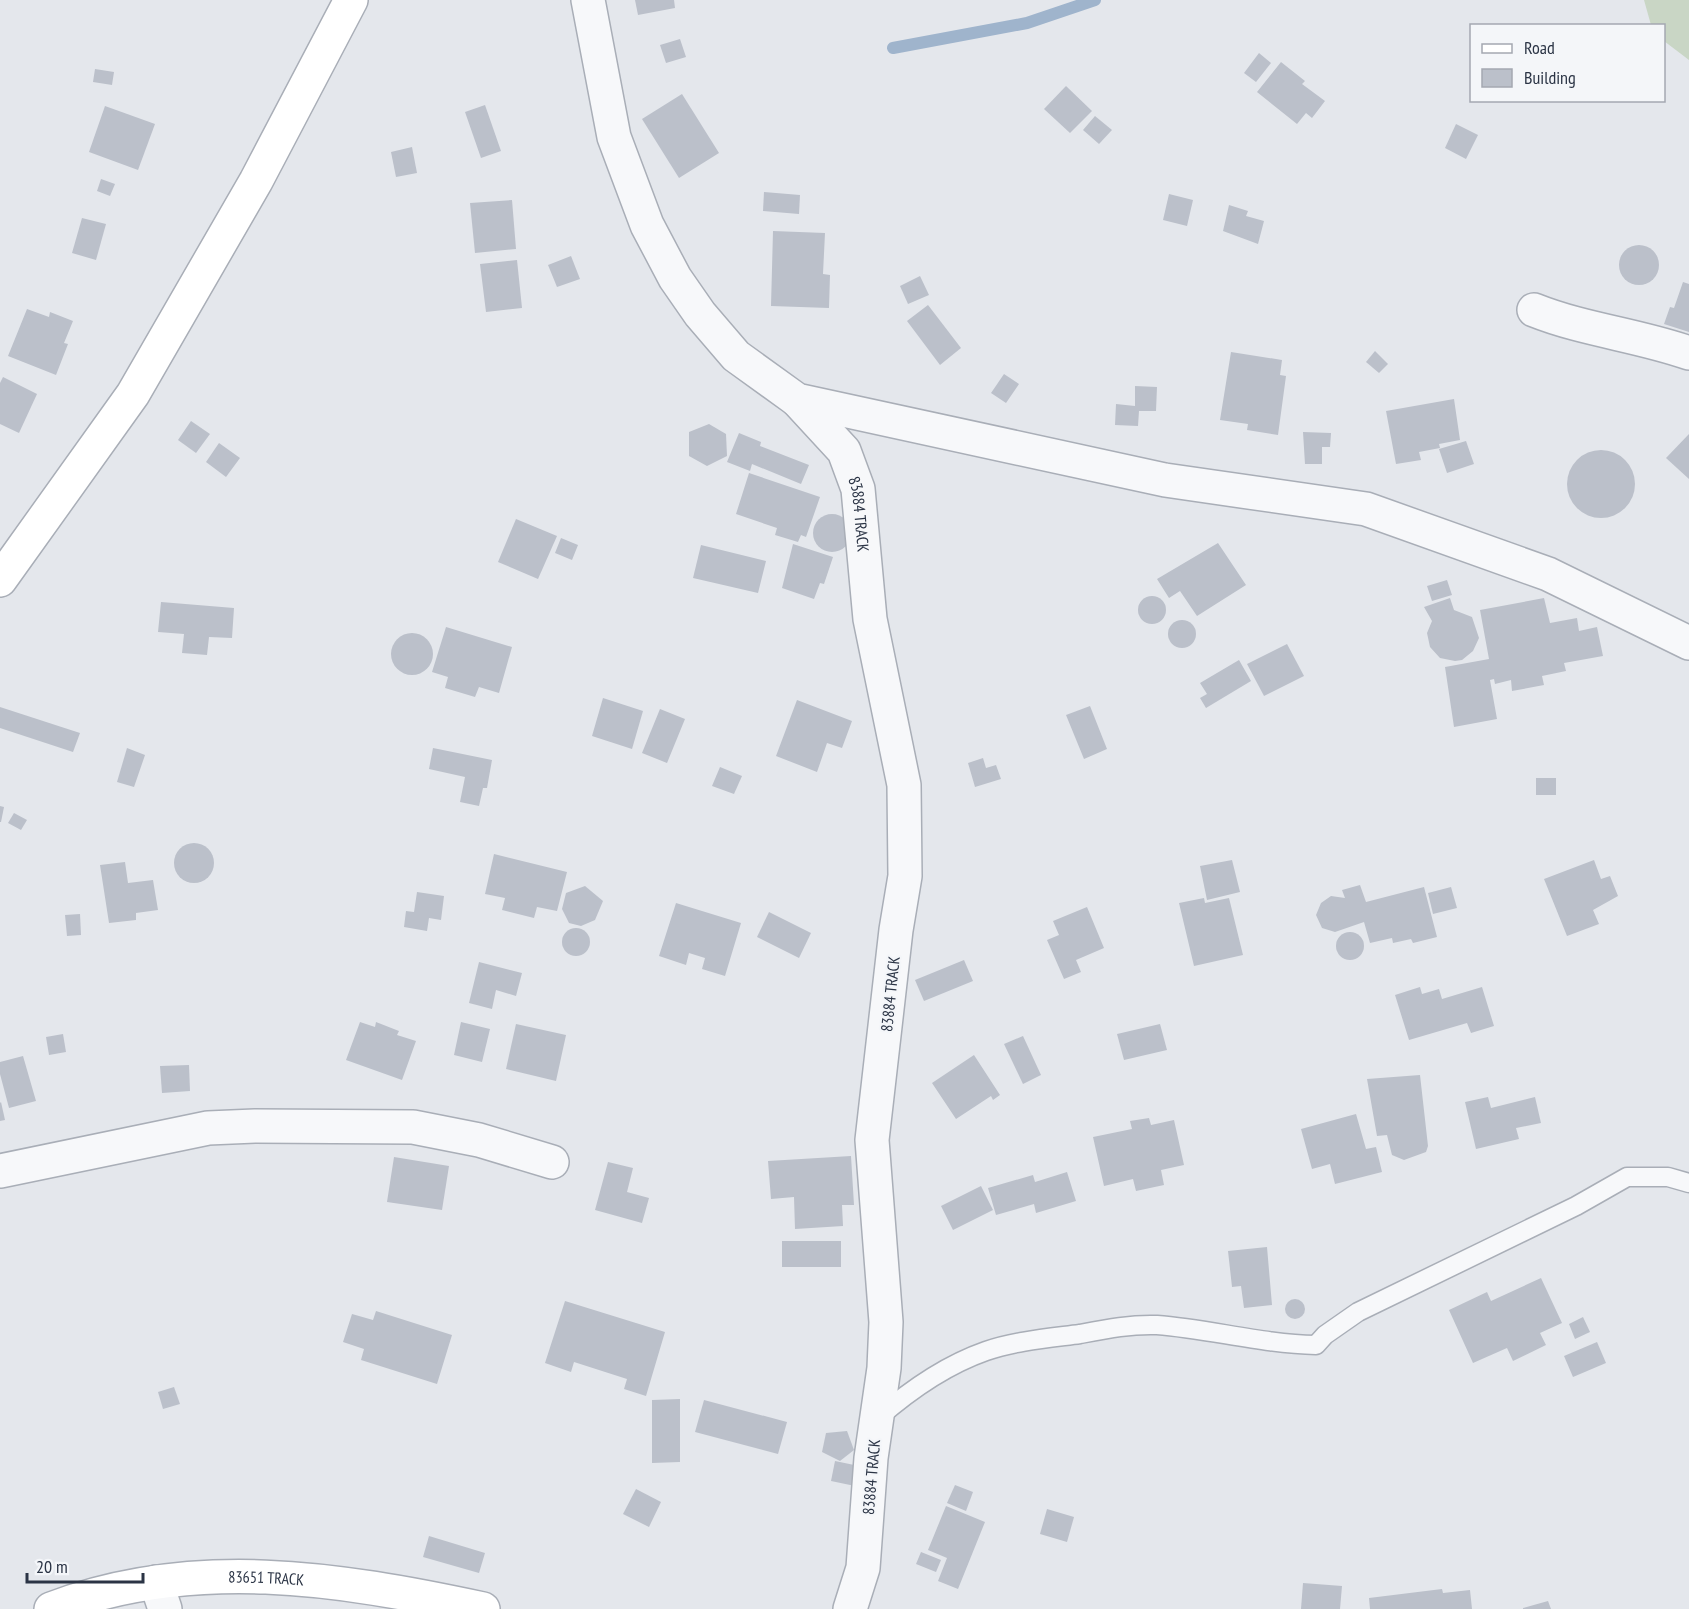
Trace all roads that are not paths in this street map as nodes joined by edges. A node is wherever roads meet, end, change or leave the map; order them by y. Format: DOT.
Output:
graph roads {
  1 [pos="351,0"];
  2 [pos="588,0"];
  3 [pos="1534,310"];
  4 [pos="1689,352"];
  5 [pos="797,400"];
  6 [pos="0,580"];
  7 [pos="1689,643"];
  8 [pos="552,1162"];
  9 [pos="0,1171"];
  10 [pos="1689,1183"];
  11 [pos="877,1419"];
  12 [pos="161,1596"];
  13 [pos="51,1609"];
  14 [pos="483,1609"];
  15 [pos="849,1609"];
  1 -- 6 [label="street"];
  2 -- 5 [label="street"];
  3 -- 4 [label="street"];
  5 -- 7 [label="street"];
  5 -- 11 [label="street, 83884 TRACK"];
  8 -- 9 [label="street"];
  10 -- 11 [label="lane"];
  11 -- 15 [label="street, 83884 TRACK"];
  12 -- 13 [label="street, 83651 TRACK"];
  12 -- 14 [label="street, 83651 TRACK"];
}
